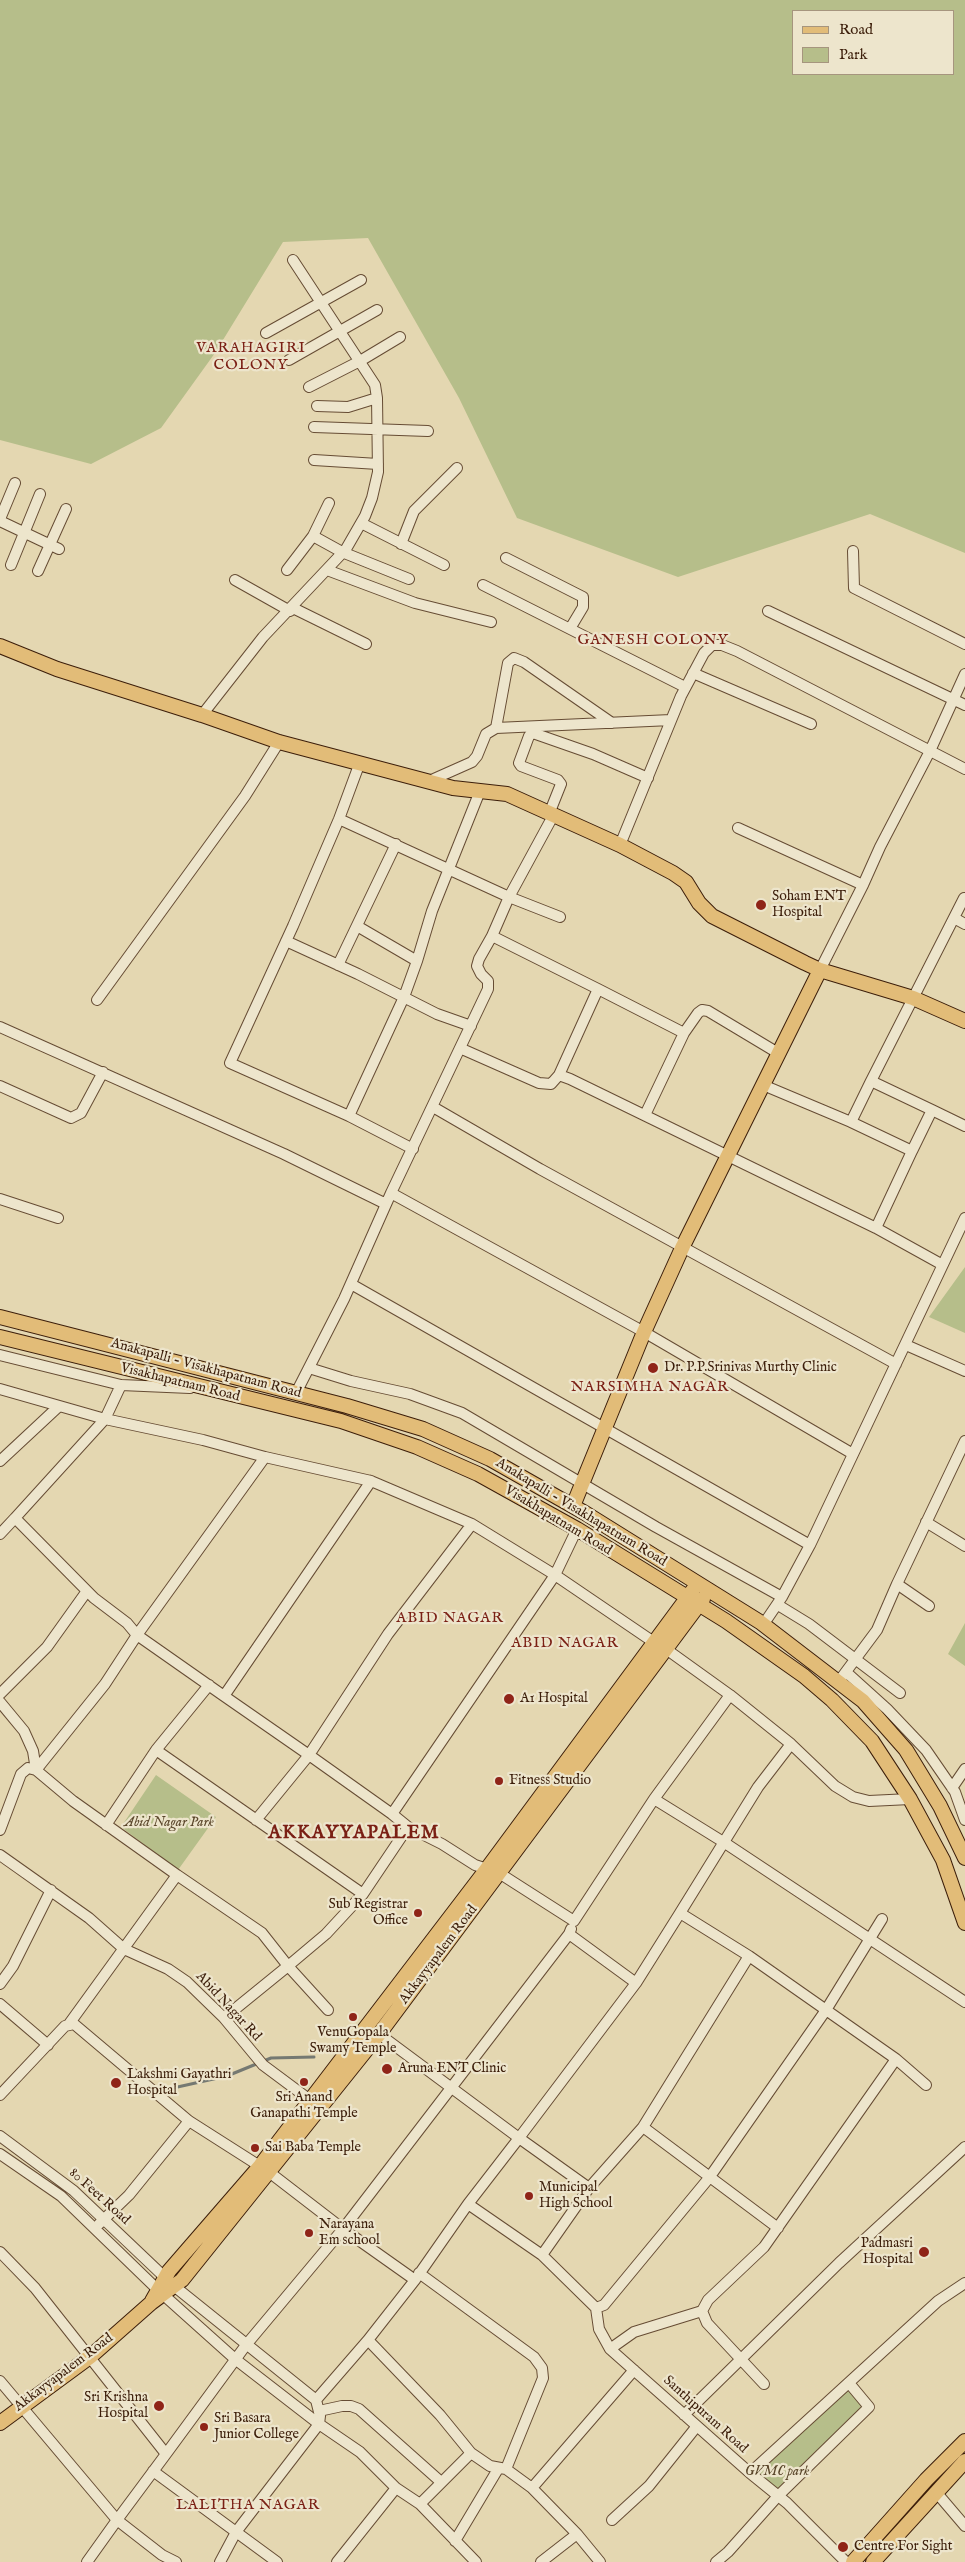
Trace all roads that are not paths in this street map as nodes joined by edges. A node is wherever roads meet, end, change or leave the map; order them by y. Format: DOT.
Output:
graph roads {
  1 [pos="293,260"];
  2 [pos="361,280"];
  3 [pos="321,303"];
  4 [pos="377,310"];
  5 [pos="340,331"];
  6 [pos="266,334"];
  7 [pos="400,337"];
  8 [pos="288,360"];
  9 [pos="360,361"];
  10 [pos="309,387"];
  11 [pos="377,398"];
  12 [pos="317,406"];
  13 [pos="314,426"];
  14 [pos="378,430"];
  15 [pos="428,431"];
  16 [pos="314,460"];
  17 [pos="378,464"];
  18 [pos="458,468"];
  19 [pos="16,483"];
  20 [pos="40,494"];
  21 [pos="329,503"];
  22 [pos="66,509"];
  23 [pos="0,520"];
  24 [pos="361,524"];
  25 [pos="25,533"];
  26 [pos="313,536"];
  27 [pos="401,544"];
  28 [pos="55,547"];
  29 [pos="853,551"];
  30 [pos="342,552"];
  31 [pos="506,558"];
  32 [pos="11,565"];
  33 [pos="444,566"];
  34 [pos="287,570"];
  35 [pos="327,570"];
  36 [pos="38,571"];
  37 [pos="234,580"];
  38 [pos="409,580"];
  39 [pos="483,585"];
  40 [pos="291,610"];
  41 [pos="768,611"];
  42 [pos="491,622"];
  43 [pos="570,628"];
  44 [pos="366,644"];
  45 [pos="965,644"];
  46 [pos="0,646"];
  47 [pos="692,673"];
  48 [pos="965,674"];
  49 [pos="685,687"];
  50 [pos="954,699"];
  51 [pos="965,705"];
  52 [pos="202,715"];
  53 [pos="671,720"];
  54 [pos="612,723"];
  55 [pos="811,724"];
  56 [pos="496,728"];
  57 [pos="279,742"];
  58 [pos="930,750"];
  59 [pos="359,764"];
  60 [pos="965,769"];
  61 [pos="648,778"];
  62 [pos="427,782"];
  63 [pos="480,791"];
  64 [pos="551,815"];
  65 [pos="339,819"];
  66 [pos="738,828"];
  67 [pos="396,844"];
  68 [pos="620,846"];
  69 [pos="447,869"];
  70 [pos="863,885"];
  71 [pos="509,897"];
  72 [pos="964,898"];
  73 [pos="560,917"];
  74 [pos="954,918"];
  75 [pos="965,924"];
  76 [pos="357,926"];
  77 [pos="492,936"];
  78 [pos="286,941"];
  79 [pos="417,961"];
  80 [pos="338,964"];
  81 [pos="820,970"];
  82 [pos="598,989"];
  83 [pos="404,997"];
  84 [pos="913,998"];
  85 [pos="96,1000"];
  86 [pos="965,1021"];
  87 [pos="471,1026"];
  88 [pos="0,1027"];
  89 [pos="684,1033"];
  90 [pos="462,1049"];
  91 [pos="778,1053"];
  92 [pos="103,1072"];
  93 [pos="559,1074"];
  94 [pos="871,1081"];
  95 [pos="763,1085"];
  96 [pos="0,1086"];
  97 [pos="433,1107"];
  98 [pos="932,1110"];
  99 [pos="645,1115"];
  100 [pos="349,1116"];
  101 [pos="851,1122"];
  102 [pos="965,1126"];
  103 [pos="413,1149"];
  104 [pos="912,1151"];
  105 [pos="730,1156"];
  106 [pos="391,1194"];
  107 [pos="0,1199"];
  108 [pos="386,1204"];
  109 [pos="58,1218"];
  110 [pos="965,1218"];
  111 [pos="876,1228"];
  112 [pos="684,1246"];
  113 [pos="941,1264"];
  114 [pos="351,1284"];
  115 [pos="0,1317"];
  116 [pos="644,1332"];
  117 [pos="0,1337"];
  118 [pos="906,1345"];
  119 [pos="0,1355"];
  120 [pos="896,1364"];
  121 [pos="309,1368"];
  122 [pos="965,1372"];
  123 [pos="122,1385"];
  124 [pos="204,1388"];
  125 [pos="0,1389"];
  126 [pos="296,1393"];
  127 [pos="58,1406"];
  128 [pos="105,1419"];
  129 [pos="604,1428"];
  130 [pos="965,1441"];
  131 [pos="853,1454"];
  132 [pos="265,1457"];
  133 [pos="0,1461"];
  134 [pos="370,1481"];
  135 [pos="582,1483"];
  136 [pos="573,1506"];
  137 [pos="15,1518"];
  138 [pos="926,1522"];
  139 [pos="472,1524"];
  140 [pos="577,1529"];
  141 [pos="0,1534"];
  142 [pos="810,1545"];
  143 [pos="965,1546"];
  144 [pos="556,1575"];
  145 [pos="897,1584"];
  146 [pos="703,1586"];
  147 [pos="87,1591"];
  148 [pos="780,1601"];
  149 [pos="693,1602"];
  150 [pos="929,1606"];
  151 [pos="763,1625"];
  152 [pos="137,1635"];
  153 [pos="661,1646"];
  154 [pos="855,1660"];
  155 [pos="842,1677"];
  156 [pos="209,1685"];
  157 [pos="900,1693"];
  158 [pos="0,1694"];
  159 [pos="730,1695"];
  160 [pos="224,1696"];
  161 [pos="0,1702"];
  162 [pos="791,1744"];
  163 [pos="156,1750"];
  164 [pos="309,1755"];
  165 [pos="965,1769"];
  166 [pos="36,1770"];
  167 [pos="952,1788"];
  168 [pos="654,1799"];
  169 [pos="910,1799"];
  170 [pos="392,1814"];
  171 [pos="256,1820"];
  172 [pos="965,1820"];
  173 [pos="106,1824"];
  174 [pos="408,1827"];
  175 [pos="0,1830"];
  176 [pos="725,1843"];
  177 [pos="964,1852"];
  178 [pos="2,1859"];
  179 [pos="493,1872"];
  180 [pos="176,1875"];
  181 [pos="51,1890"];
  182 [pos="363,1894"];
  183 [pos="680,1914"];
  184 [pos="882,1919"];
  185 [pos="574,1921"];
  186 [pos="965,1923"];
  187 [pos="568,1934"];
  188 [pos="868,1940"];
  189 [pos="124,1949"];
  190 [pos="749,1956"];
  191 [pos="288,1966"];
  192 [pos="636,1983"];
  193 [pos="0,1984"];
  194 [pos="965,2002"];
  195 [pos="0,2004"];
  196 [pos="328,2010"];
  197 [pos="826,2010"];
  198 [pos="224,2018"];
  199 [pos="69,2024"];
  200 [pos="379,2034"];
  201 [pos="48,2045"];
  202 [pos="896,2059"];
  203 [pos="926,2085"];
  204 [pos="451,2089"];
  205 [pos="0,2095"];
  206 [pos="310,2100"];
  207 [pos="190,2121"];
  208 [pos="643,2127"];
  209 [pos="0,2136"];
  210 [pos="520,2138"];
  211 [pos="965,2147"];
  212 [pos="0,2155"];
  213 [pos="264,2169"];
  214 [pos="709,2178"];
  215 [pos="589,2188"];
  216 [pos="468,2204"];
  217 [pos="104,2219"];
  218 [pos="778,2228"];
  219 [pos="95,2229"];
  220 [pos="343,2229"];
  221 [pos="0,2252"];
  222 [pos="542,2255"];
  223 [pos="417,2277"];
  224 [pos="965,2283"];
  225 [pos="165,2287"];
  226 [pos="596,2308"];
  227 [pos="702,2311"];
  228 [pos="368,2340"];
  229 [pos="246,2345"];
  230 [pos="610,2350"];
  231 [pos="91,2356"];
  232 [pos="235,2360"];
  233 [pos="743,2360"];
  234 [pos="634,2370"];
  235 [pos="0,2381"];
  236 [pos="848,2383"];
  237 [pos="764,2384"];
  238 [pos="316,2400"];
  239 [pos="20,2407"];
  240 [pos="319,2411"];
  241 [pos="684,2415"];
  242 [pos="0,2423"];
  243 [pos="319,2424"];
  244 [pos="697,2426"];
  245 [pos="965,2441"];
  246 [pos="471,2453"];
  247 [pos="166,2454"];
  248 [pos="965,2460"];
  249 [pos="502,2469"];
  250 [pos="153,2471"];
  251 [pos="750,2473"];
  252 [pos="440,2482"];
  253 [pos="396,2488"];
  254 [pos="532,2488"];
  255 [pos="936,2492"];
  256 [pos="778,2496"];
  257 [pos="420,2504"];
  258 [pos="117,2520"];
  259 [pos="612,2520"];
  260 [pos="965,2526"];
  261 [pos="236,2532"];
  262 [pos="577,2534"];
  263 [pos="454,2541"];
  264 [pos="159,2558"];
  265 [pos="472,2560"];
  266 [pos="87,2562"];
  267 [pos="176,2562"];
  268 [pos="220,2562"];
  269 [pos="277,2562"];
  270 [pos="336,2562"];
  271 [pos="541,2562"];
  272 [pos="600,2562"];
  273 [pos="716,2562"];
  274 [pos="846,2562"];
  275 [pos="853,2562"];
  276 [pos="873,2562"];
  1 -- 3 [label="street"];
  2 -- 3 [label="street"];
  3 -- 5 [label="street"];
  3 -- 6 [label="street"];
  4 -- 5 [label="street"];
  5 -- 8 [label="street"];
  5 -- 9 [label="street"];
  7 -- 9 [label="street"];
  9 -- 10 [label="street"];
  9 -- 11 [label="street"];
  11 -- 12 [label="street"];
  11 -- 14 [label="street"];
  13 -- 14 [label="street"];
  14 -- 15 [label="street"];
  14 -- 17 [label="street"];
  16 -- 17 [label="street"];
  17 -- 24 [label="street"];
  18 -- 27 [label="street"];
  19 -- 23 [label="street"];
  20 -- 25 [label="street"];
  21 -- 26 [label="street"];
  22 -- 28 [label="street"];
  23 -- 25 [label="street"];
  24 -- 27 [label="street"];
  24 -- 30 [label="street"];
  25 -- 28 [label="street"];
  25 -- 32 [label="street"];
  26 -- 30 [label="street"];
  26 -- 34 [label="street"];
  27 -- 33 [label="street"];
  28 -- 36 [label="street"];
  29 -- 45 [label="street"];
  30 -- 35 [label="street"];
  30 -- 38 [label="street"];
  31 -- 43 [label="street"];
  35 -- 40 [label="street"];
  35 -- 42 [label="street"];
  37 -- 40 [label="street"];
  39 -- 43 [label="street"];
  40 -- 44 [label="street"];
  40 -- 52 [label="street"];
  41 -- 50 [label="street"];
  43 -- 49 [label="street"];
  46 -- 52 [label="main road"];
  47 -- 49 [label="street"];
  47 -- 55 [label="street"];
  47 -- 58 [label="street"];
  48 -- 50 [label="street"];
  49 -- 53 [label="street"];
  50 -- 51 [label="street"];
  50 -- 58 [label="street"];
  52 -- 57 [label="main road"];
  53 -- 54 [label="street"];
  53 -- 61 [label="street"];
  54 -- 56 [label="street"];
  54 -- 56 [label="street"];
  56 -- 62 [label="street"];
  57 -- 59 [label="main road"];
  57 -- 85 [label="street"];
  58 -- 60 [label="street"];
  58 -- 70 [label="street"];
  59 -- 62 [label="main road"];
  59 -- 65 [label="street"];
  61 -- 64 [label="street"];
  61 -- 68 [label="street"];
  62 -- 63 [label="main road"];
  63 -- 64 [label="main road"];
  63 -- 69 [label="street"];
  64 -- 68 [label="main road"];
  64 -- 71 [label="street"];
  65 -- 67 [label="street"];
  65 -- 78 [label="street"];
  66 -- 70 [label="street"];
  67 -- 69 [label="street"];
  67 -- 76 [label="street"];
  68 -- 81 [label="main road"];
  69 -- 71 [label="street"];
  69 -- 79 [label="street"];
  70 -- 81 [label="street"];
  71 -- 73 [label="street"];
  71 -- 77 [label="street"];
  72 -- 74 [label="street"];
  74 -- 75 [label="street"];
  74 -- 84 [label="street"];
  76 -- 79 [label="street"];
  76 -- 80 [label="street"];
  77 -- 82 [label="street"];
  77 -- 87 [label="street"];
  78 -- 80 [label="street"];
  78 -- 100 [label="street"];
  79 -- 83 [label="street"];
  80 -- 83 [label="street"];
  81 -- 84 [label="main road"];
  81 -- 91 [label="main road"];
  82 -- 89 [label="street"];
  82 -- 93 [label="street"];
  83 -- 87 [label="street"];
  83 -- 100 [label="street"];
  84 -- 86 [label="main road"];
  84 -- 94 [label="street"];
  87 -- 90 [label="street"];
  88 -- 92 [label="street"];
  89 -- 91 [label="street"];
  89 -- 99 [label="street"];
  90 -- 93 [label="street"];
  90 -- 97 [label="street"];
  91 -- 95 [label="main road"];
  92 -- 96 [label="street"];
  92 -- 108 [label="street"];
  93 -- 99 [label="street"];
  94 -- 98 [label="street"];
  94 -- 101 [label="street"];
  95 -- 101 [label="street"];
  95 -- 105 [label="main road"];
  97 -- 103 [label="street"];
  97 -- 112 [label="street"];
  98 -- 102 [label="street"];
  98 -- 104 [label="street"];
  99 -- 105 [label="street"];
  100 -- 103 [label="street"];
  101 -- 104 [label="street"];
  103 -- 106 [label="street"];
  104 -- 111 [label="street"];
  105 -- 111 [label="street"];
  105 -- 112 [label="main road"];
  106 -- 108 [label="street"];
  106 -- 116 [label="street"];
  107 -- 109 [label="street"];
  108 -- 114 [label="street"];
  110 -- 113 [label="street"];
  111 -- 113 [label="street"];
  112 -- 116 [label="main road"];
  112 -- 120 [label="street"];
  113 -- 118 [label="street"];
  114 -- 121 [label="street"];
  114 -- 129 [label="street"];
  115 -- 126 [label="main road, Anakapalli - Visakhapatnam Road"];
  116 -- 129 [label="main road"];
  116 -- 131 [label="street"];
  117 -- 124 [label="main road, Visakhapatnam Road"];
  118 -- 120 [label="street"];
  118 -- 122 [label="street"];
  119 -- 123 [label="street"];
  120 -- 131 [label="street"];
  121 -- 126 [label="street"];
  121 -- 135 [label="street"];
  123 -- 124 [label="street"];
  123 -- 128 [label="street"];
  124 -- 140 [label="main road, Visakhapatnam Road"];
  125 -- 127 [label="street"];
  126 -- 136 [label="main road, Anakapalli - Visakhapatnam Road"];
  127 -- 128 [label="street"];
  127 -- 133 [label="street"];
  128 -- 132 [label="street"];
  128 -- 137 [label="street"];
  129 -- 135 [label="main road"];
  129 -- 142 [label="street"];
  130 -- 138 [label="street"];
  131 -- 142 [label="street"];
  132 -- 134 [label="street"];
  132 -- 152 [label="street"];
  134 -- 139 [label="street"];
  134 -- 160 [label="street"];
  135 -- 136 [label="main road"];
  135 -- 148 [label="street"];
  136 -- 146 [label="main road, Anakapalli - Visakhapatnam Road"];
  137 -- 141 [label="street"];
  137 -- 147 [label="street"];
  138 -- 143 [label="street"];
  138 -- 145 [label="street"];
  139 -- 144 [label="street"];
  139 -- 164 [label="street"];
  140 -- 144 [label="street"];
  140 -- 149 [label="main road, Visakhapatnam Road"];
  142 -- 148 [label="street"];
  144 -- 153 [label="street"];
  144 -- 170 [label="street"];
  145 -- 150 [label="street"];
  145 -- 154 [label="street"];
  146 -- 149 [label="main road, Akkayyapalem Road"];
  146 -- 151 [label="main road, Anakapalli - Visakhapatnam Road"];
  147 -- 152 [label="street"];
  147 -- 158 [label="street"];
  148 -- 151 [label="street"];
  148 -- 154 [label="street"];
  149 -- 153 [label="main road, Akkayyapalem Road"];
  149 -- 169 [label="main road, Visakhapatnam Road"];
  151 -- 155 [label="main road, Anakapalli - Visakhapatnam Road"];
  152 -- 156 [label="street"];
  152 -- 166 [label="street"];
  153 -- 159 [label="street"];
  153 -- 179 [label="main road, Akkayyapalem Road"];
  154 -- 155 [label="street"];
  154 -- 157 [label="street"];
  155 -- 167 [label="street"];
  155 -- 177 [label="main road, Anakapalli - Visakhapatnam Road"];
  156 -- 160 [label="street"];
  156 -- 163 [label="street"];
  159 -- 162 [label="street"];
  159 -- 168 [label="street"];
  160 -- 164 [label="street"];
  161 -- 166 [label="street"];
  162 -- 169 [label="street"];
  162 -- 176 [label="street"];
  163 -- 171 [label="street"];
  163 -- 173 [label="street"];
  164 -- 170 [label="street"];
  164 -- 171 [label="street"];
  165 -- 167 [label="street"];
  166 -- 173 [label="street"];
  166 -- 175 [label="street"];
  167 -- 172 [label="street"];
  168 -- 176 [label="street"];
  168 -- 185 [label="street"];
  169 -- 186 [label="main road, Visakhapatnam Road"];
  170 -- 174 [label="street"];
  171 -- 182 [label="street"];
  173 -- 180 [label="street"];
  174 -- 179 [label="street"];
  174 -- 182 [label="street"];
  176 -- 183 [label="street"];
  176 -- 188 [label="street"];
  178 -- 181 [label="street, Abid Nagar Rd"];
  179 -- 185 [label="street"];
  179 -- 200 [label="main road, Akkayyapalem Road"];
  179 -- 206 [label="main road"];
  180 -- 189 [label="street"];
  180 -- 191 [label="street"];
  181 -- 189 [label="street, Abid Nagar Rd"];
  181 -- 193 [label="street"];
  182 -- 191 [label="street"];
  183 -- 190 [label="street"];
  183 -- 192 [label="street"];
  184 -- 188 [label="street"];
  185 -- 187 [label="street"];
  187 -- 192 [label="street"];
  187 -- 204 [label="street"];
  188 -- 194 [label="street"];
  188 -- 197 [label="street"];
  189 -- 198 [label="street, Abid Nagar Rd"];
  189 -- 199 [label="street"];
  190 -- 197 [label="street"];
  190 -- 208 [label="street"];
  191 -- 196 [label="street"];
  191 -- 198 [label="street"];
  192 -- 210 [label="street"];
  195 -- 201 [label="street"];
  197 -- 202 [label="street"];
  197 -- 214 [label="street"];
  198 -- 206 [label="street, Abid Nagar Rd"];
  199 -- 201 [label="street"];
  199 -- 207 [label="street"];
  200 -- 204 [label="street"];
  200 -- 213 [label="main road, Akkayyapalem Road"];
  201 -- 205 [label="street"];
  202 -- 203 [label="street"];
  202 -- 218 [label="street"];
  204 -- 210 [label="street"];
  204 -- 220 [label="street"];
  206 -- 213 [label="main road"];
  207 -- 213 [label="street"];
  207 -- 217 [label="street"];
  208 -- 214 [label="street"];
  208 -- 215 [label="street"];
  209 -- 217 [label="street, 80 Feet Road"];
  210 -- 215 [label="street"];
  210 -- 216 [label="street"];
  211 -- 233 [label="street"];
  212 -- 219 [label="street, 80 Feet Road"];
  213 -- 220 [label="street"];
  213 -- 225 [label="main road, Akkayyapalem Road"];
  214 -- 218 [label="street"];
  214 -- 226 [label="street"];
  215 -- 222 [label="street"];
  216 -- 222 [label="street"];
  216 -- 223 [label="street"];
  217 -- 219 [label="street"];
  217 -- 225 [label="street, 80 Feet Road"];
  218 -- 227 [label="street"];
  219 -- 225 [label="street, 80 Feet Road"];
  220 -- 223 [label="street"];
  220 -- 229 [label="street"];
  221 -- 231 [label="street"];
  222 -- 226 [label="street"];
  223 -- 228 [label="street"];
  223 -- 249 [label="street"];
  224 -- 236 [label="street"];
  225 -- 229 [label="street"];
  225 -- 231 [label="main road, Akkayyapalem Road"];
  225 -- 232 [label="street"];
  226 -- 230 [label="street"];
  227 -- 230 [label="street"];
  227 -- 233 [label="street"];
  228 -- 238 [label="street"];
  228 -- 246 [label="street"];
  229 -- 232 [label="street"];
  229 -- 238 [label="street"];
  230 -- 234 [label="street, Santhipuram Road"];
  231 -- 239 [label="main road, Akkayyapalem Road"];
  231 -- 247 [label="street"];
  232 -- 243 [label="street"];
  232 -- 247 [label="street"];
  233 -- 237 [label="street"];
  233 -- 241 [label="street"];
  234 -- 241 [label="street, Santhipuram Road"];
  234 -- 254 [label="street"];
  235 -- 239 [label="street"];
  236 -- 251 [label="street"];
  236 -- 256 [label="street"];
  238 -- 240 [label="street"];
  239 -- 242 [label="main road, Akkayyapalem Road"];
  239 -- 258 [label="street"];
  240 -- 243 [label="street"];
  240 -- 252 [label="street"];
  241 -- 244 [label="street, Santhipuram Road"];
  243 -- 253 [label="street"];
  243 -- 261 [label="street"];
  244 -- 251 [label="street, Santhipuram Road"];
  244 -- 259 [label="street"];
  245 -- 275 [label="main road"];
  246 -- 249 [label="street"];
  246 -- 252 [label="street"];
  247 -- 250 [label="street"];
  248 -- 255 [label="main road"];
  249 -- 254 [label="street"];
  249 -- 263 [label="street"];
  250 -- 258 [label="street"];
  250 -- 261 [label="street"];
  251 -- 256 [label="street, Santhipuram Road"];
  252 -- 257 [label="street"];
  253 -- 257 [label="street"];
  253 -- 270 [label="street"];
  254 -- 262 [label="street"];
  255 -- 260 [label="street"];
  255 -- 276 [label="main road"];
  256 -- 273 [label="street"];
  256 -- 274 [label="street, Santhipuram Road"];
  257 -- 263 [label="street"];
  258 -- 264 [label="street"];
  258 -- 266 [label="street"];
  261 -- 268 [label="street"];
  261 -- 269 [label="street"];
  262 -- 271 [label="street"];
  262 -- 272 [label="street"];
  263 -- 265 [label="street"];
  264 -- 267 [label="street"];
}
